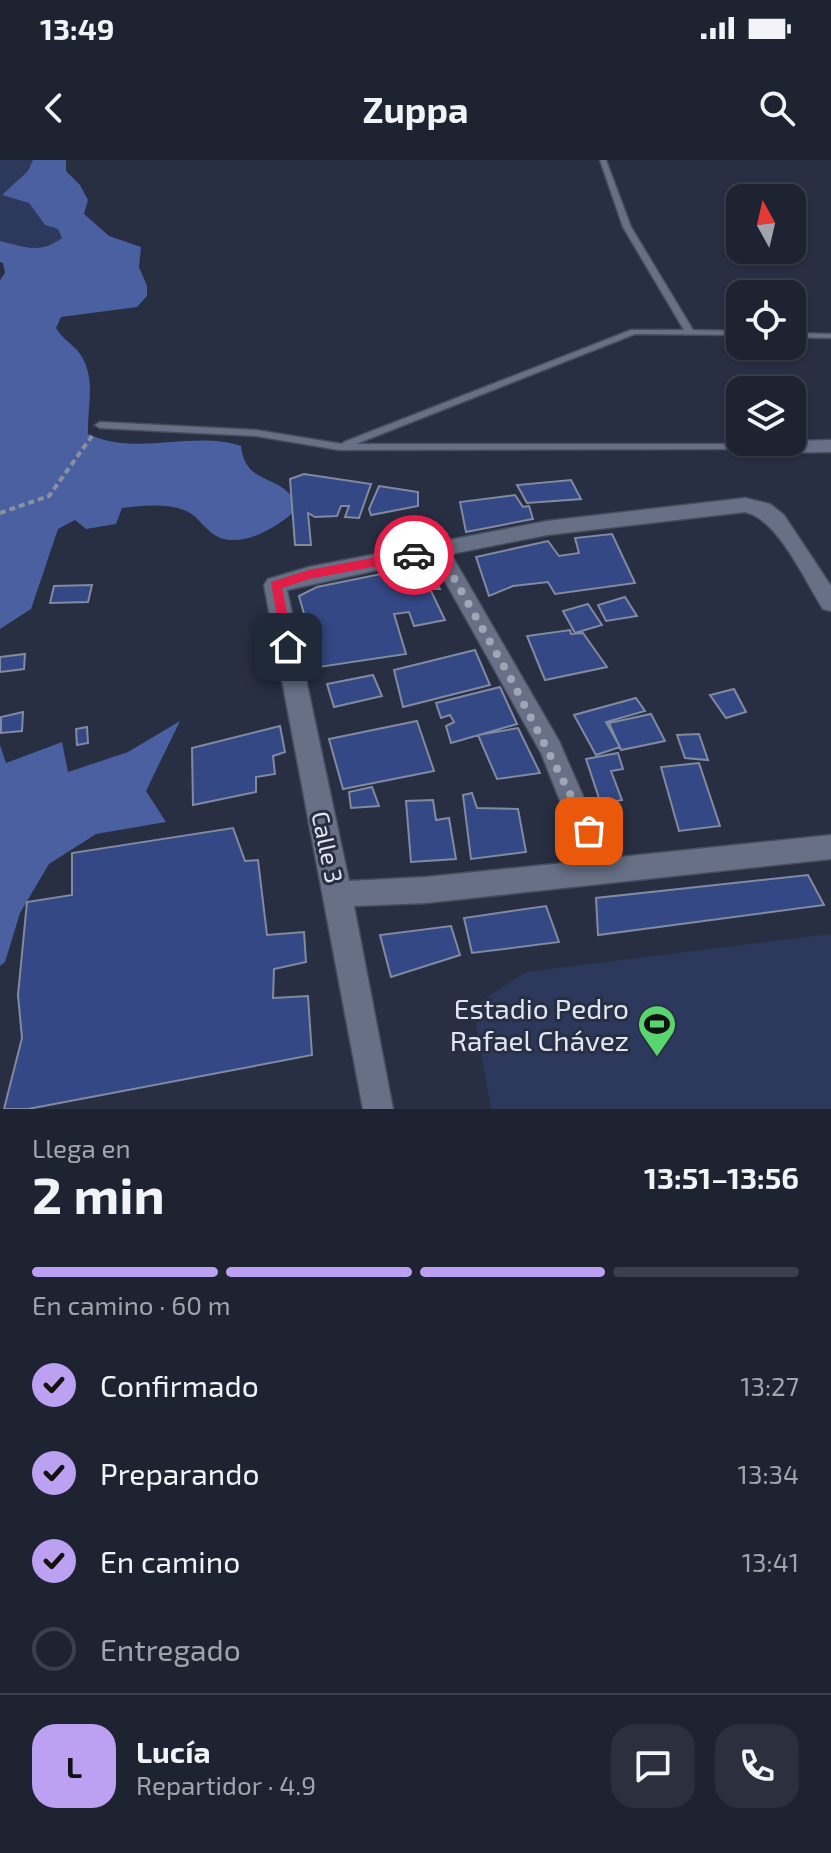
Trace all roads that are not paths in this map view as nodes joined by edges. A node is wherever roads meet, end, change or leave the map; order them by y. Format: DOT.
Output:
graph roads {
  1 [pos="603,160"];
  2 [pos="689,331"];
  3 [pos="726,332"];
  4 [pos="806,335"];
  5 [pos="831,336"];
  6 [pos="100,425"];
  7 [pos="806,446"];
  8 [pos="831,446"];
  9 [pos="339,447"];
  10 [pos="726,447"];
  11 [pos="438,550"];
  12 [pos="831,603"];
  13 [pos="831,847"];
  14 [pos="601,871"];
  15 [pos="338,894"];
  16 [pos="378,1109"];
  1 -- 2 [label="lane"];
  2 -- 3 [label="lane"];
  2 -- 9 [label="lane"];
  4 -- 5 [label="lane"];
  6 -- 9 [label="lane"];
  7 -- 8 [label="street"];
  9 -- 10 [label="lane"];
  11 -- 12 [label="street"];
  11 -- 14 [label="street"];
  11 -- 15 [label="street, Calle 3"];
  13 -- 14 [label="street"];
  14 -- 15 [label="street"];
  15 -- 16 [label="street, Calle 3"];
}
